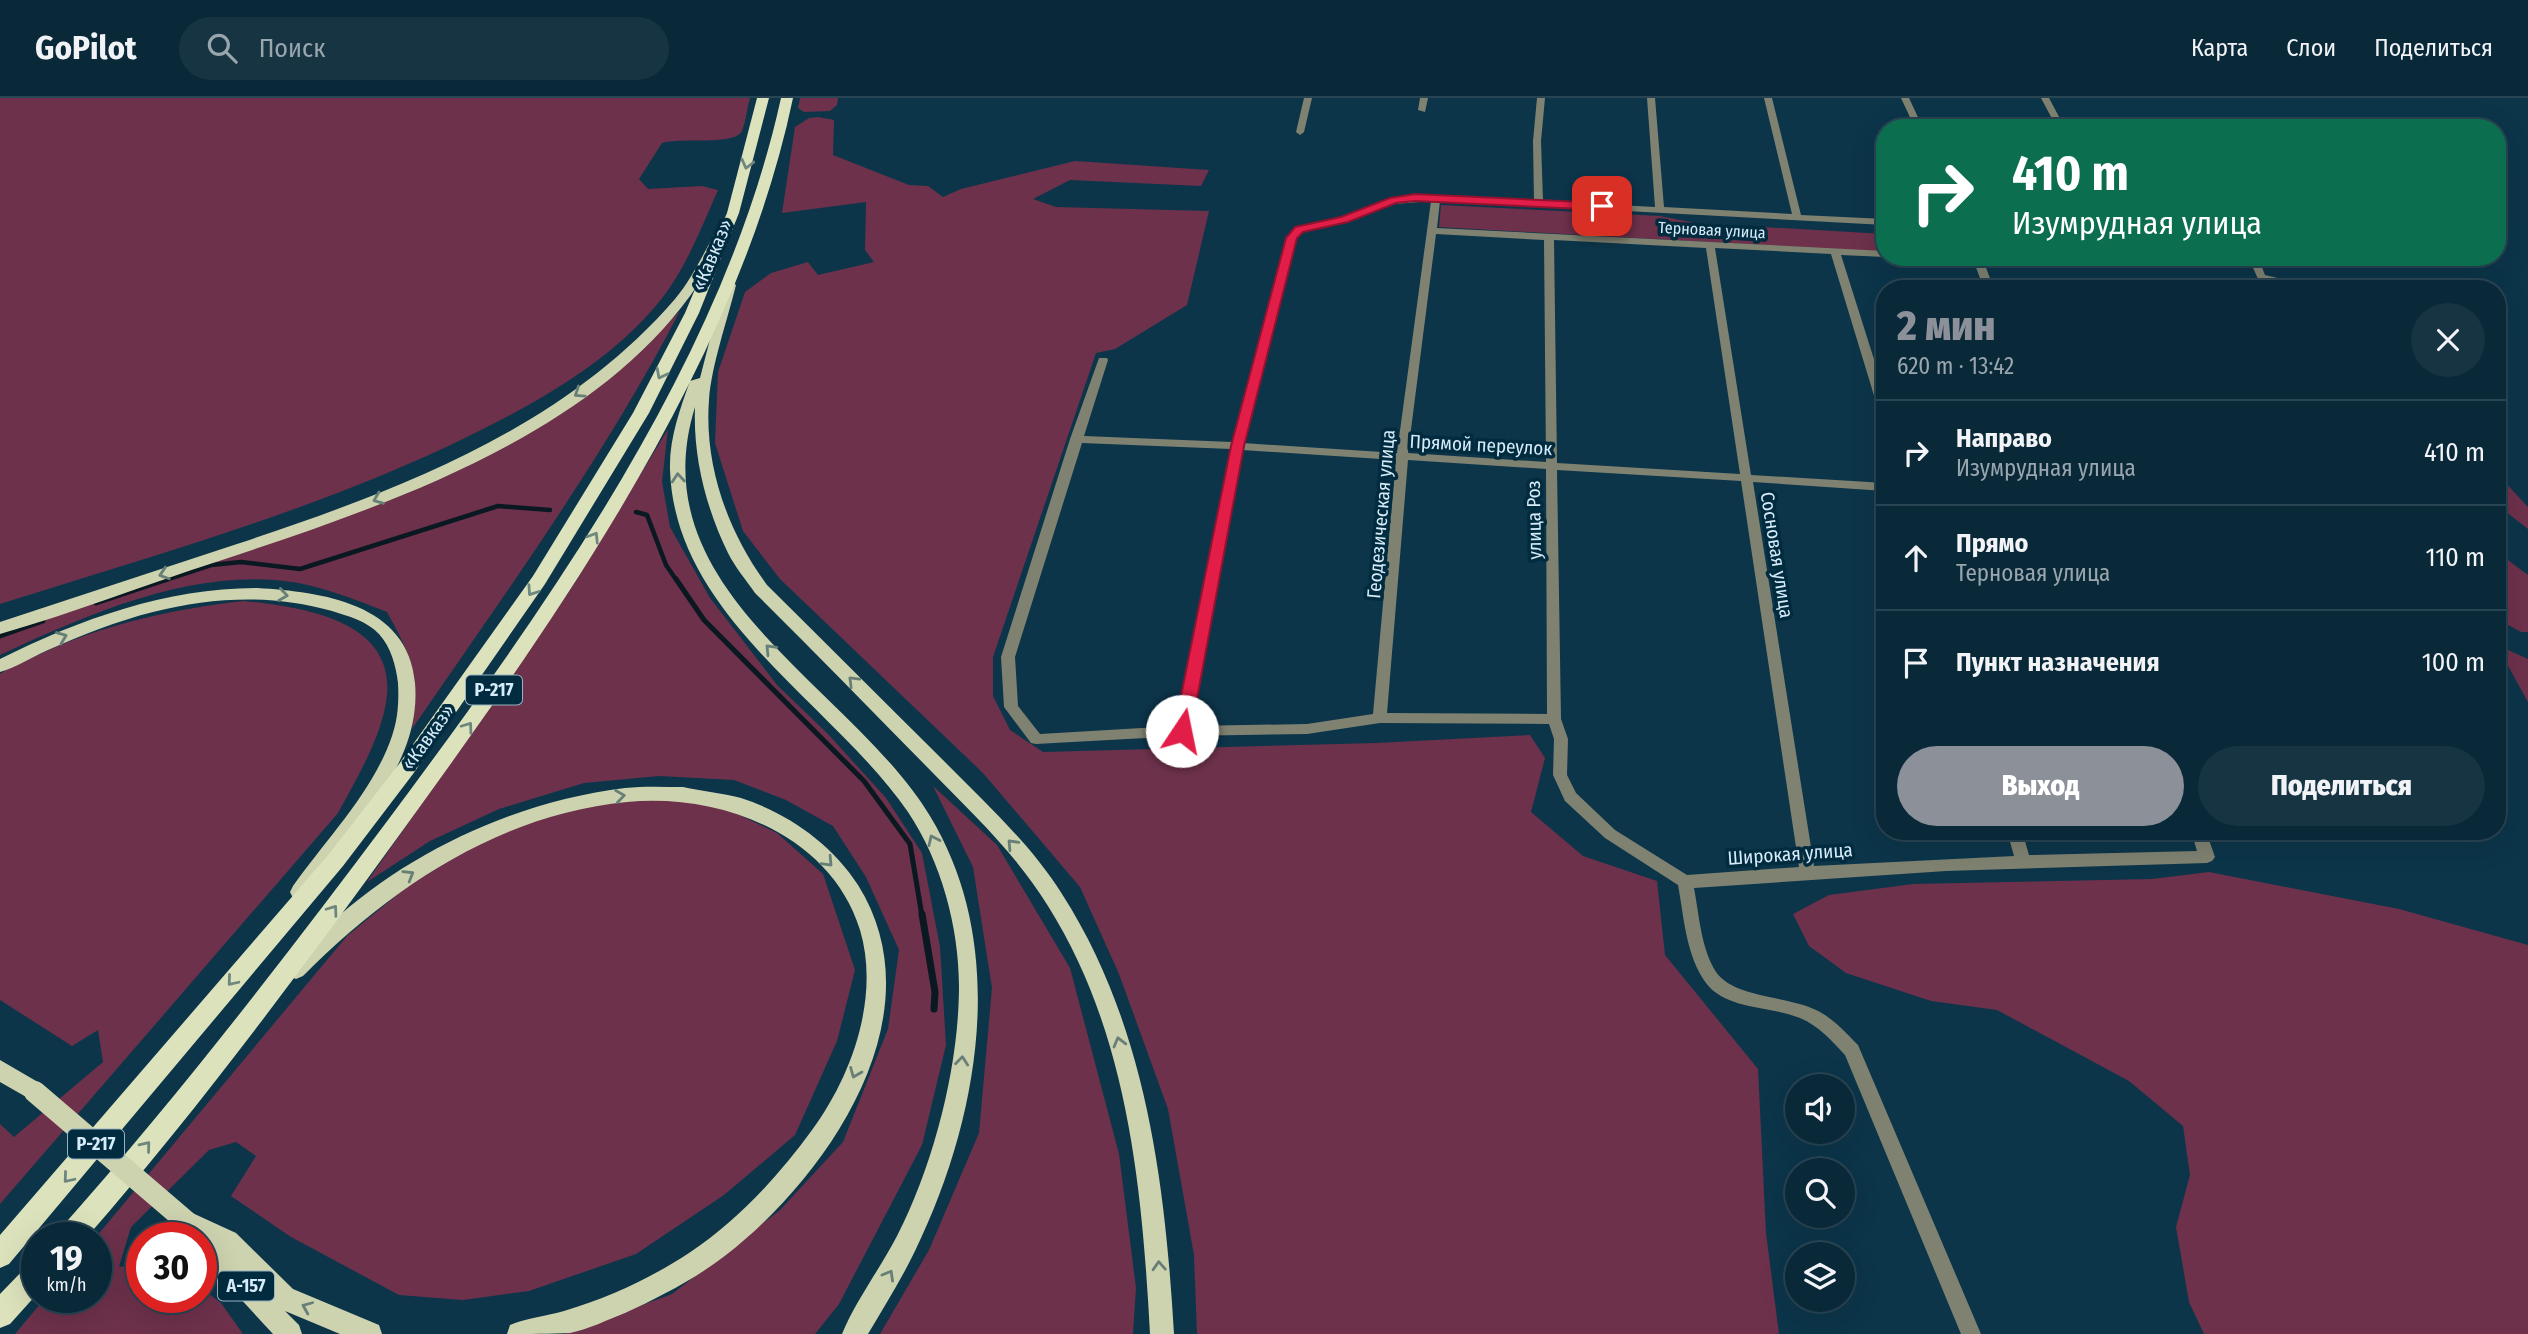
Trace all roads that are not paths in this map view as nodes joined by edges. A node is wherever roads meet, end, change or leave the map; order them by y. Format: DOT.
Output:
graph roads {
  1 [pos="787,98"];
  2 [pos="1308,98"];
  3 [pos="1424,98"];
  4 [pos="1541,98"];
  5 [pos="1651,98"];
  6 [pos="1768,98"];
  7 [pos="1905,98"];
  8 [pos="2045,98"];
  9 [pos="763,104"];
  10 [pos="1422,110"];
  11 [pos="1915,119"];
  12 [pos="2057,119"];
  13 [pos="1300,132"];
  14 [pos="1436,198"];
  15 [pos="1539,204"];
  16 [pos="1660,211"];
  17 [pos="733,213"];
  18 [pos="1797,216"];
  19 [pos="1876,221"];
  20 [pos="1432,231"];
  21 [pos="1549,237"];
  22 [pos="1710,245"];
  23 [pos="1835,252"];
  24 [pos="1876,254"];
  25 [pos="2256,266"];
  26 [pos="2281,279"];
  27 [pos="730,285"];
  28 [pos="1103,360"];
  29 [pos="1876,383"];
  30 [pos="1076,439"];
  31 [pos="1237,446"];
  32 [pos="1402,458"];
  33 [pos="1551,465"];
  34 [pos="1746,478"];
  35 [pos="1876,486"];
  36 [pos="0,628"];
  37 [pos="0,666"];
  38 [pos="1380,718"];
  39 [pos="1554,719"];
  40 [pos="1182,731"];
  41 [pos="2017,840"];
  42 [pos="2201,840"];
  43 [pos="2023,860"];
  44 [pos="1807,871"];
  45 [pos="1685,883"];
  46 [pos="275,931"];
  47 [pos="266,1000"];
  48 [pos="0,1070"];
  49 [pos="82,1222"];
  50 [pos="183,1222"];
  51 [pos="217,1238"];
  52 [pos="0,1255"];
  53 [pos="217,1256"];
  54 [pos="21,1291"];
  55 [pos="0,1314"];
  56 [pos="290,1334"];
  57 [pos="370,1334"];
  58 [pos="519,1334"];
  59 [pos="854,1334"];
  60 [pos="1162,1334"];
  61 [pos="1971,1334"];
  1 -- 27 [label="highway, «Кавказ» / Р-217"];
  2 -- 13 [label="street"];
  3 -- 10 [label="street"];
  4 -- 15 [label="street"];
  5 -- 16 [label="street"];
  6 -- 18 [label="street"];
  7 -- 11 [label="street"];
  8 -- 12 [label="street"];
  9 -- 17 [label="highway, «Кавказ» / Р-217, one-way"];
  14 -- 15 [label="street, Терновая улица"];
  14 -- 20 [label="street"];
  14 -- 31 [label="street, Терновая улица"];
  15 -- 16 [label="street, Терновая улица"];
  16 -- 18 [label="street, Терновая улица"];
  17 -- 36 [label="main road, one-way"];
  17 -- 46 [label="highway, «Кавказ» / Р-217, one-way"];
  18 -- 19 [label="street, Терновая улица"];
  20 -- 21 [label="street, Терновая улица"];
  20 -- 32 [label="street, Геодезическая улица"];
  21 -- 22 [label="street, Терновая улица"];
  21 -- 33 [label="street, улица Роз"];
  22 -- 23 [label="street, Терновая улица"];
  22 -- 34 [label="street, Сосновая улица"];
  23 -- 24 [label="street, Терновая улица"];
  23 -- 29 [label="street"];
  25 -- 26 [label="street"];
  47 -- 27 [label="highway, «Кавказ» / Р-217, one-way"];
  59 -- 27 [label="main road, one-way"];
  60 -- 27 [label="main road, one-way"];
  28 -- 30 [label="street"];
  30 -- 31 [label="street, Прямой переулок"];
  30 -- 40 [label="street"];
  31 -- 32 [label="street, Прямой переулок"];
  31 -- 40 [label="street"];
  32 -- 33 [label="street, Прямой переулок"];
  32 -- 38 [label="street, Геодезическая улица"];
  33 -- 34 [label="street, Прямой переулок"];
  33 -- 39 [label="street, улица Роз"];
  34 -- 35 [label="street, Прямой переулок"];
  34 -- 44 [label="street, Сосновая улица"];
  37 -- 46 [label="main road, one-way"];
  38 -- 39 [label="street"];
  38 -- 40 [label="street"];
  39 -- 45 [label="street, улица Роз"];
  41 -- 43 [label="street"];
  42 -- 43 [label="street, Широкая улица"];
  43 -- 44 [label="street, Широкая улица"];
  44 -- 45 [label="street, Широкая улица"];
  45 -- 61 [label="street"];
  46 -- 52 [label="highway, Р-217, one-way"];
  49 -- 47 [label="highway, «Кавказ» / Р-217, one-way"];
  47 -- 58 [label="main road, one-way"];
  48 -- 50 [label="main road, А-157, bridge"];
  57 -- 51 [label="main road, one-way"];
  53 -- 56 [label="main road, А-157"];
  54 -- 55 [label="highway"];
}
